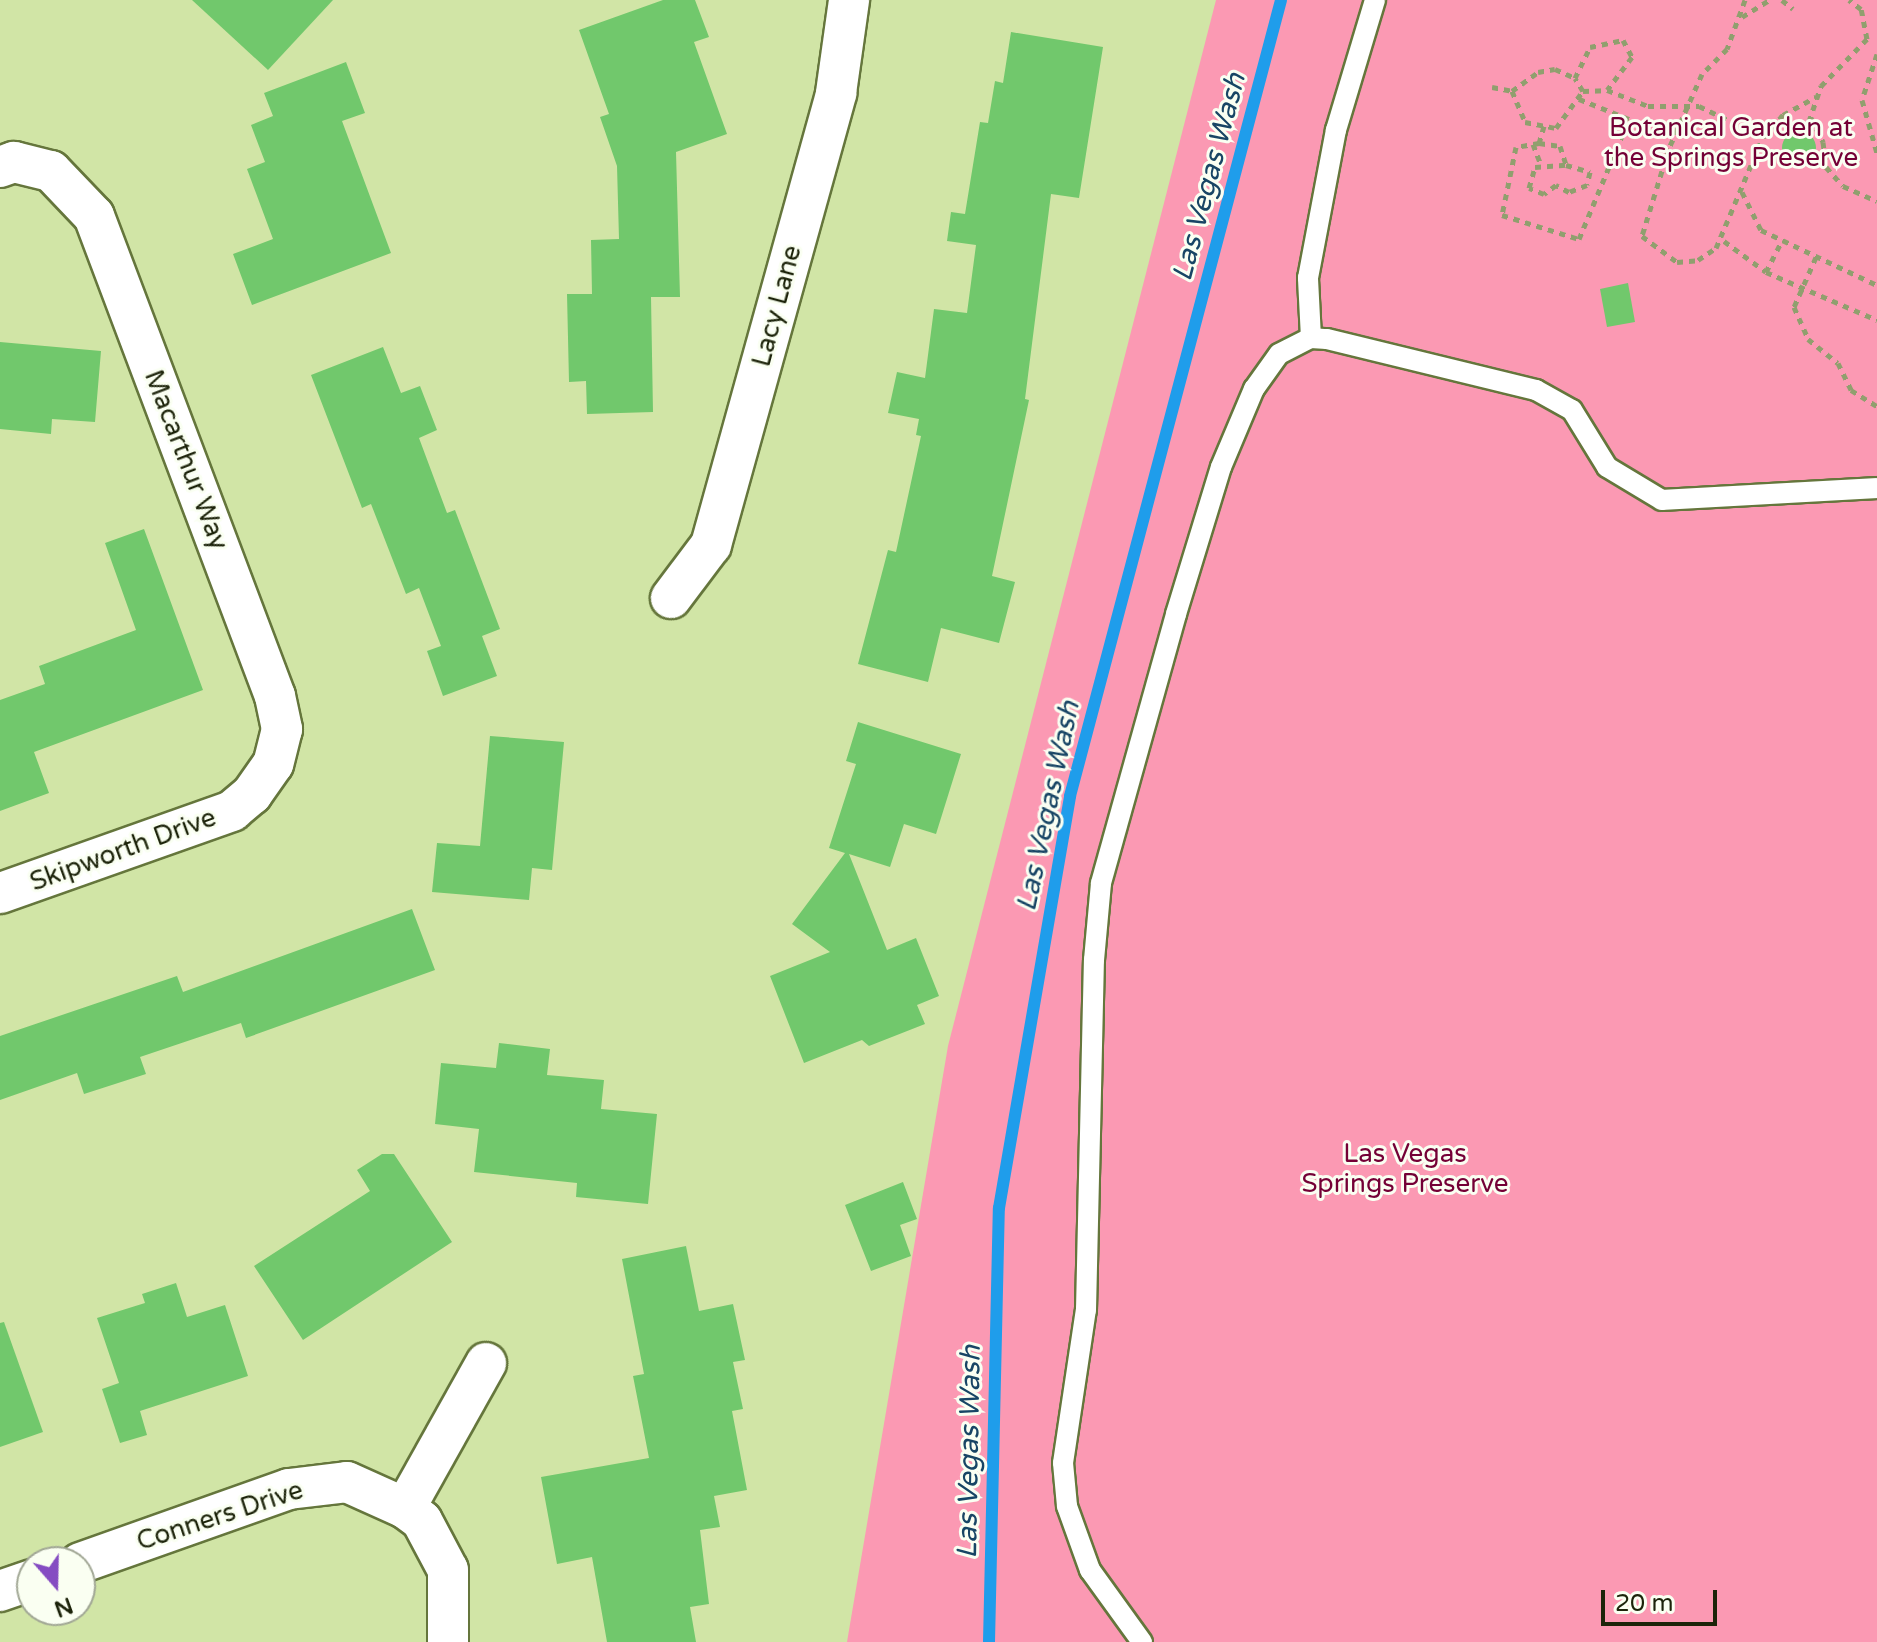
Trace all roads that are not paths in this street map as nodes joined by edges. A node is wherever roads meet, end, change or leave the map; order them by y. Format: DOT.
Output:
graph roads {
  1 [pos="849,0"];
  2 [pos="1375,0"];
  3 [pos="0,167"];
  4 [pos="1311,338"];
  5 [pos="1877,488"];
  6 [pos="671,598"];
  7 [pos="273,764"];
  8 [pos="0,893"];
  9 [pos="486,1363"];
  10 [pos="405,1508"];
  11 [pos="96,1557"];
  12 [pos="448,1642"];
  13 [pos="1142,1642"];
  1 -- 6 [label="street, Lacy Lane"];
  2 -- 4 [label="lane"];
  3 -- 7 [label="street, Macarthur Way"];
  4 -- 5 [label="lane"];
  4 -- 13 [label="lane"];
  7 -- 8 [label="street, Skipworth Drive"];
  9 -- 10 [label="street"];
  10 -- 11 [label="street, Conners Drive"];
  10 -- 12 [label="street"];
}
